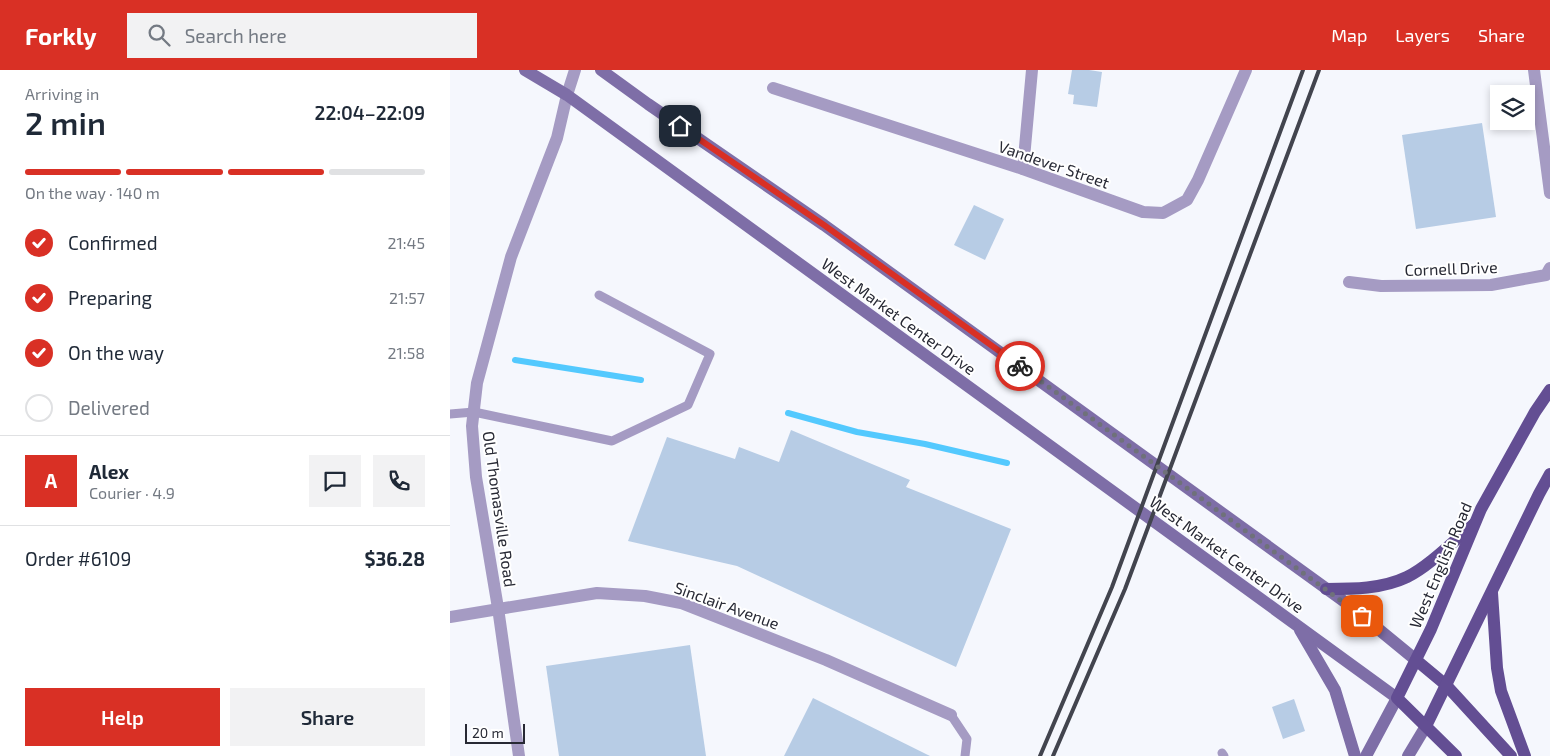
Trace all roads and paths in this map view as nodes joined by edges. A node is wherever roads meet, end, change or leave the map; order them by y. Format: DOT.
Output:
graph roads {
  1 [pos="525,70"];
  2 [pos="576,70"];
  3 [pos="600,70"];
  4 [pos="1032,70"];
  5 [pos="1246,70"];
  6 [pos="1534,70"];
  7 [pos="774,88"];
  8 [pos="567,95"];
  9 [pos="1023,169"];
  10 [pos="1550,193"];
  11 [pos="1550,268"];
  12 [pos="1349,282"];
  13 [pos="598,295"];
  14 [pos="1550,390"];
  15 [pos="474,412"];
  16 [pos="450,414"];
  17 [pos="1550,474"];
  18 [pos="1476,522"];
  19 [pos="1326,589"];
  20 [pos="1492,593"];
  21 [pos="498,608"];
  22 [pos="450,617"];
  23 [pos="1298,625"];
  24 [pos="1416,660"];
  25 [pos="1446,685"];
  26 [pos="1397,698"];
  27 [pos="951,715"];
  28 [pos="1426,726"];
  29 [pos="519,756"];
  30 [pos="965,756"];
  31 [pos="1355,756"];
  32 [pos="1366,756"];
  33 [pos="1408,756"];
  34 [pos="1456,756"];
  35 [pos="1511,756"];
  36 [pos="1525,756"];
  1 -- 8 [label="main road, West Market Center Drive"];
  2 -- 8 [label="street, Old Thomasville Road"];
  3 -- 19 [label="main road, West Market Center Drive"];
  4 -- 9 [label="street"];
  5 -- 9 [label="street, Vandever Street"];
  6 -- 10 [label="street"];
  7 -- 9 [label="street, Vandever Street"];
  8 -- 15 [label="street, Old Thomasville Road"];
  8 -- 23 [label="main road, West Market Center Drive"];
  11 -- 12 [label="street, Cornell Drive"];
  13 -- 15 [label="lane"];
  14 -- 18 [label="main road, West English Road"];
  15 -- 16 [label="lane"];
  15 -- 21 [label="street, Old Thomasville Road"];
  17 -- 20 [label="main road"];
  18 -- 19 [label="main road"];
  18 -- 24 [label="main road, West English Road"];
  19 -- 24 [label="main road, West Market Center Drive"];
  20 -- 25 [label="main road"];
  20 -- 36 [label="main road"];
  21 -- 22 [label="street, Sinclair Avenue"];
  21 -- 27 [label="street, Sinclair Avenue"];
  21 -- 29 [label="street, Old Thomasville Road"];
  23 -- 26 [label="main road, West Market Center Drive"];
  23 -- 31 [label="main road"];
  24 -- 25 [label="main road"];
  24 -- 26 [label="main road, West English Road"];
  25 -- 28 [label="main road"];
  25 -- 35 [label="main road"];
  26 -- 28 [label="main road"];
  26 -- 32 [label="main road, West English Road"];
  27 -- 30 [label="lane"];
  28 -- 33 [label="main road"];
  28 -- 34 [label="main road"];
}
